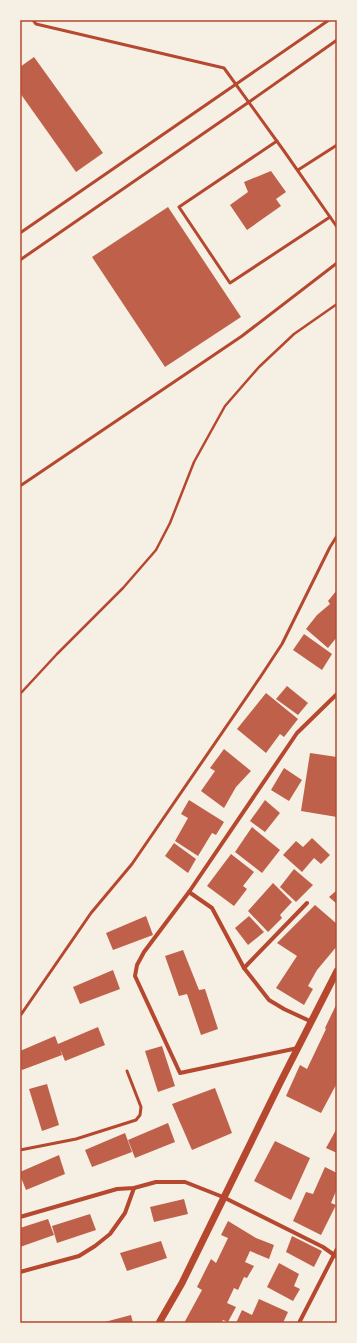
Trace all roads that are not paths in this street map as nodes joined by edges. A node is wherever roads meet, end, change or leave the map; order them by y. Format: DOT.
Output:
graph roads {
  1 [pos="33,20"];
  2 [pos="329,20"];
  3 [pos="337,40"];
  4 [pos="236,84"];
  5 [pos="249,102"];
  6 [pos="277,141"];
  7 [pos="337,145"];
  8 [pos="298,170"];
  9 [pos="330,217"];
  10 [pos="337,227"];
  11 [pos="20,233"];
  12 [pos="20,260"];
  13 [pos="337,263"];
  14 [pos="20,486"];
  15 [pos="337,536"];
  16 [pos="337,694"];
  17 [pos="189,892"];
  18 [pos="307,903"];
  19 [pos="244,968"];
  20 [pos="337,971"];
  21 [pos="20,1016"];
  22 [pos="312,1022"];
  23 [pos="298,1047"];
  24 [pos="127,1071"];
  25 [pos="20,1150"];
  26 [pos="134,1188"];
  27 [pos="223,1197"];
  28 [pos="20,1217"];
  29 [pos="337,1249"];
  30 [pos="336,1256"];
  31 [pos="20,1272"];
  32 [pos="159,1323"];
  33 [pos="299,1323"];
  1 -- 4 [label="lane"];
  2 -- 4 [label="lane"];
  3 -- 5 [label="lane"];
  4 -- 5 [label="lane"];
  4 -- 11 [label="lane"];
  5 -- 6 [label="lane"];
  5 -- 12 [label="lane"];
  6 -- 8 [label="lane"];
  6 -- 9 [label="lane"];
  7 -- 8 [label="lane"];
  8 -- 9 [label="lane"];
  9 -- 10 [label="lane"];
  13 -- 14 [label="lane"];
  15 -- 21 [label="lane"];
  16 -- 17 [label="street"];
  17 -- 19 [label="street"];
  17 -- 23 [label="street"];
  18 -- 19 [label="street"];
  19 -- 22 [label="street"];
  20 -- 22 [label="street"];
  22 -- 23 [label="street"];
  23 -- 27 [label="street"];
  24 -- 25 [label="lane"];
  26 -- 27 [label="street"];
  26 -- 28 [label="street"];
  26 -- 31 [label="street"];
  27 -- 30 [label="street"];
  27 -- 32 [label="street"];
  29 -- 30 [label="street"];
  30 -- 33 [label="street"];
}
